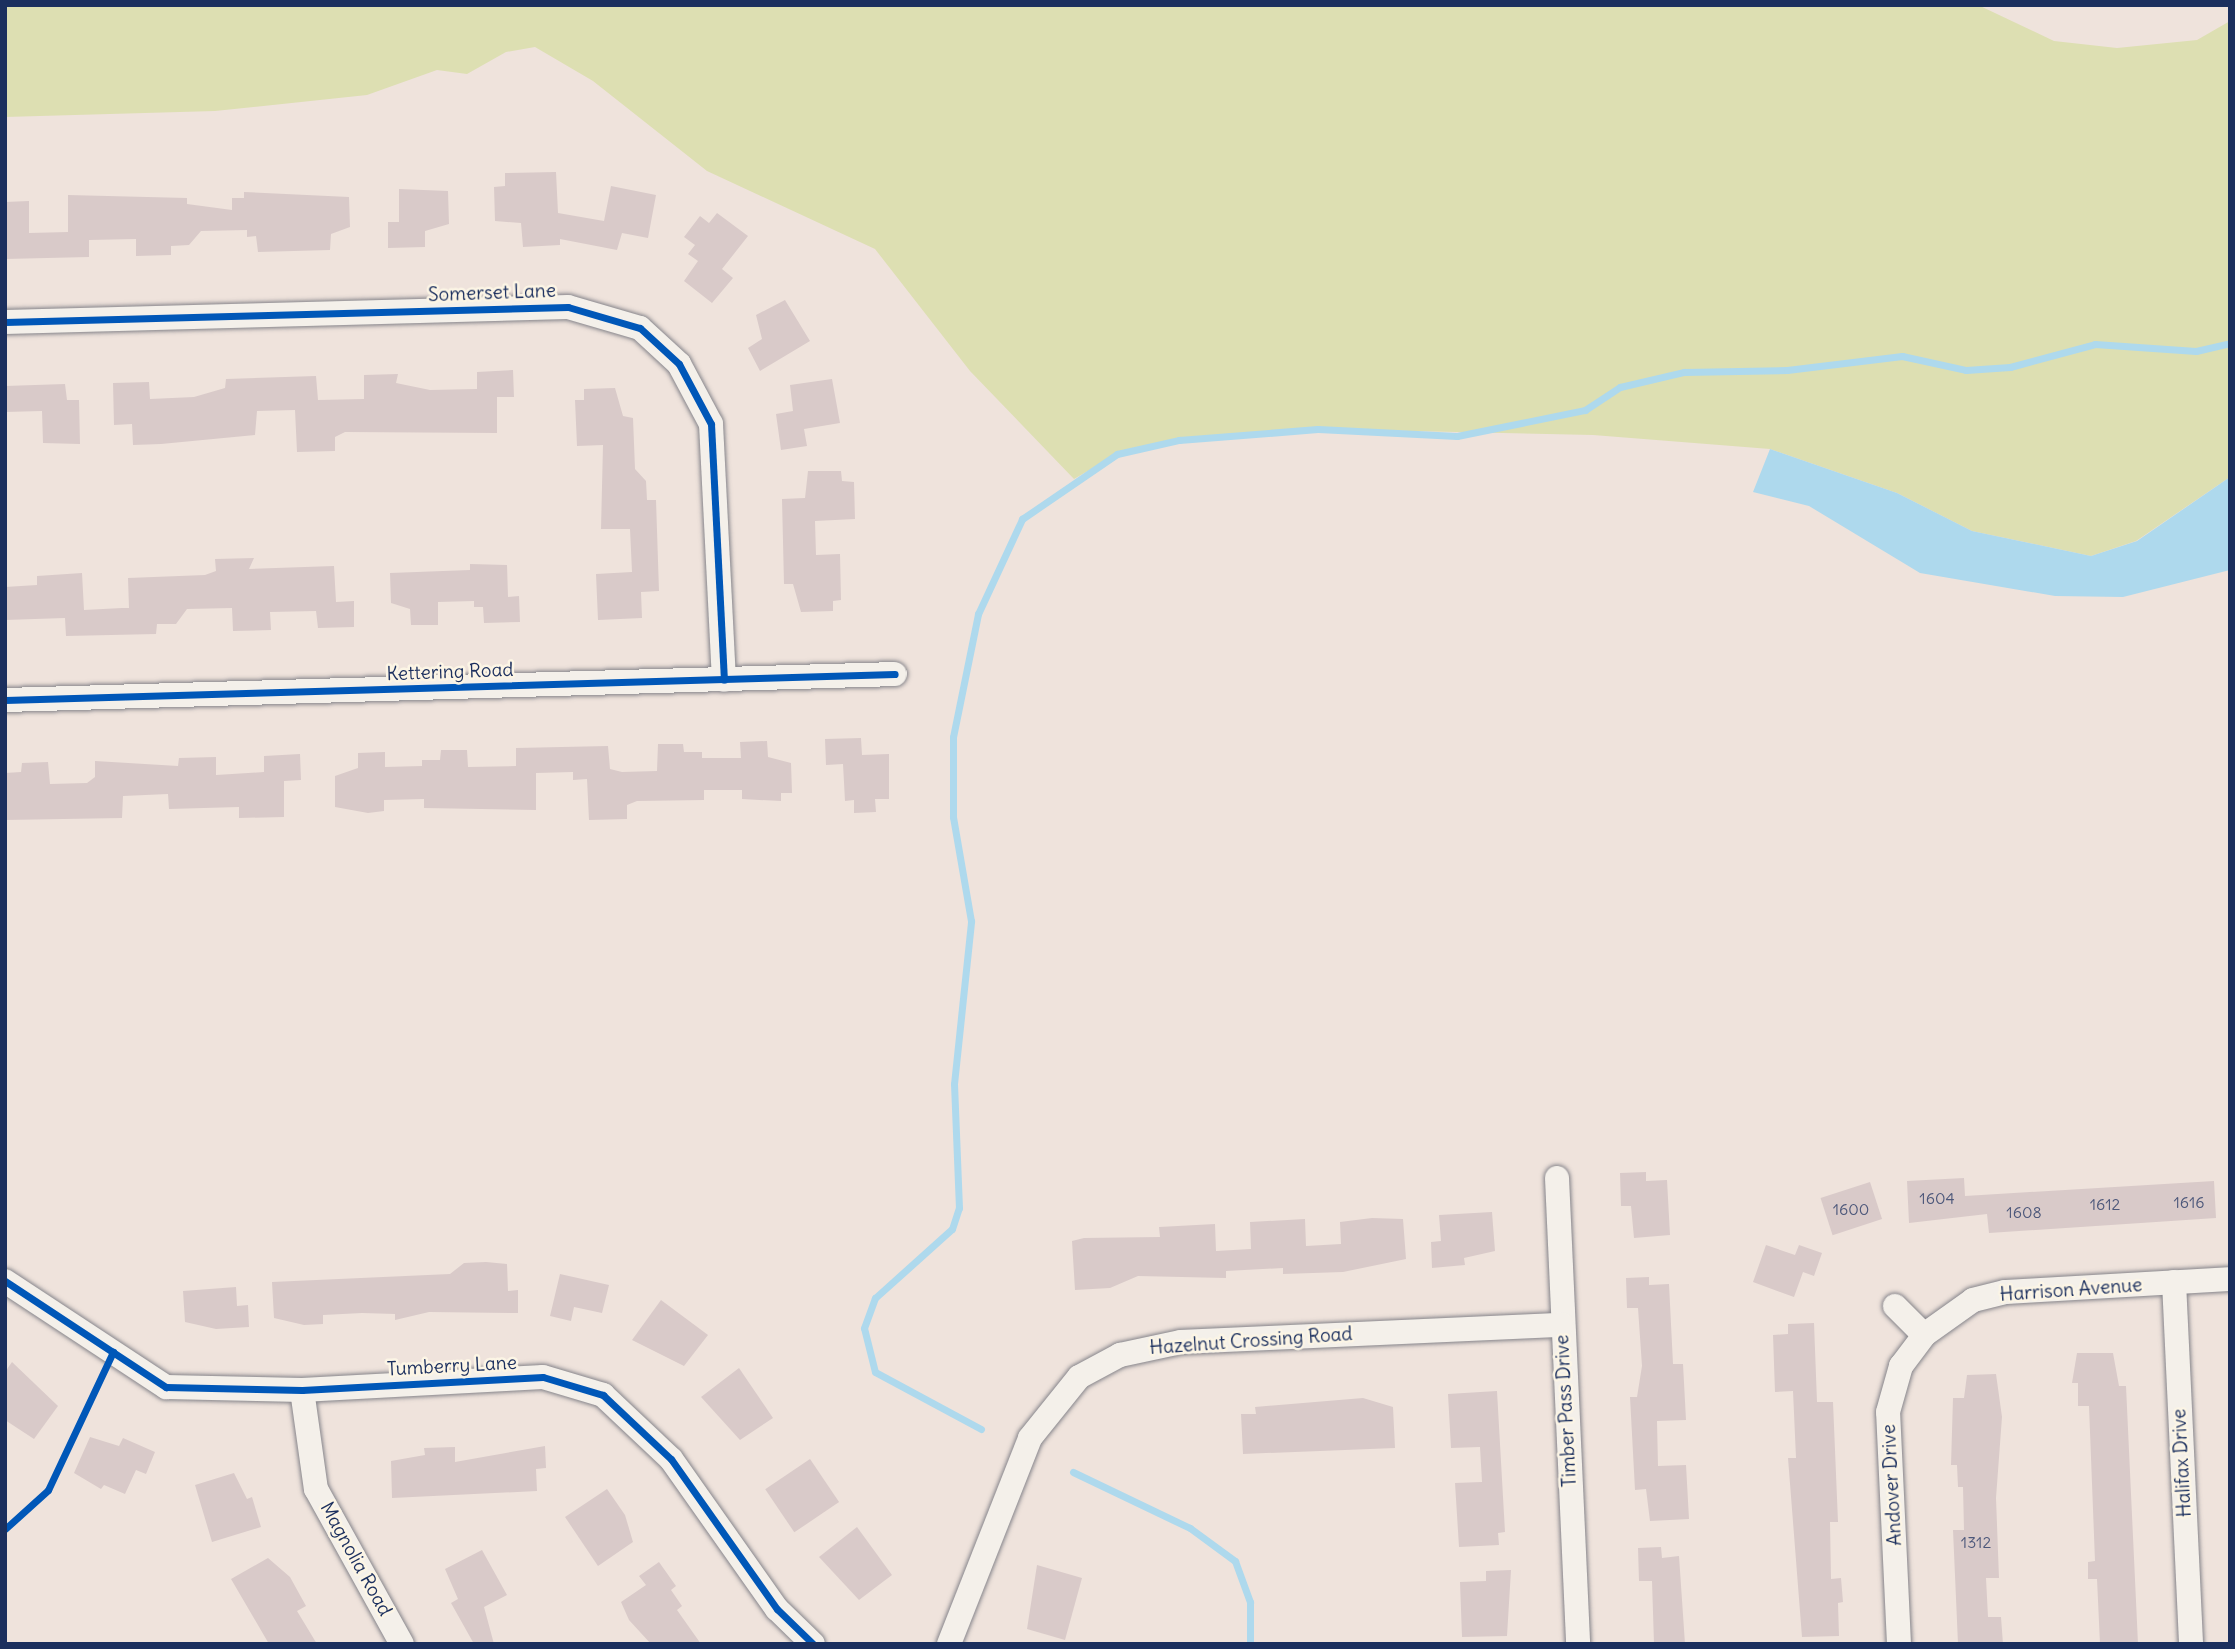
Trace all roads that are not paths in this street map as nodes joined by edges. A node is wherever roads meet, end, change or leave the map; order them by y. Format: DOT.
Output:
graph roads {
  1 [pos="5,322"];
  2 [pos="895,674"];
  3 [pos="724,680"];
  4 [pos="5,701"];
  5 [pos="1557,1178"];
  6 [pos="2230,1279"];
  7 [pos="5,1281"];
  8 [pos="2174,1282"];
  9 [pos="1895,1306"];
  10 [pos="1562,1325"];
  11 [pos="1924,1335"];
  12 [pos="302,1390"];
  13 [pos="402,1644"];
  14 [pos="813,1644"];
  15 [pos="948,1644"];
  16 [pos="1578,1644"];
  17 [pos="1899,1644"];
  18 [pos="2191,1644"];
  1 -- 3 [label="street, Somerset Lane"];
  2 -- 3 [label="street, Kettering Road"];
  3 -- 4 [label="street, Kettering Road"];
  5 -- 10 [label="street, Timber Pass Drive"];
  6 -- 8 [label="street, Harrison Avenue"];
  7 -- 12 [label="street, Tumberry Lane"];
  8 -- 11 [label="street, Harrison Avenue"];
  8 -- 18 [label="street, Halifax Drive"];
  9 -- 11 [label="street"];
  10 -- 15 [label="street, Hazelnut Crossing Road"];
  10 -- 16 [label="street, Timber Pass Drive"];
  11 -- 17 [label="street, Andover Drive"];
  12 -- 13 [label="street, Magnolia Road"];
  12 -- 14 [label="street, Tumberry Lane"];
}
